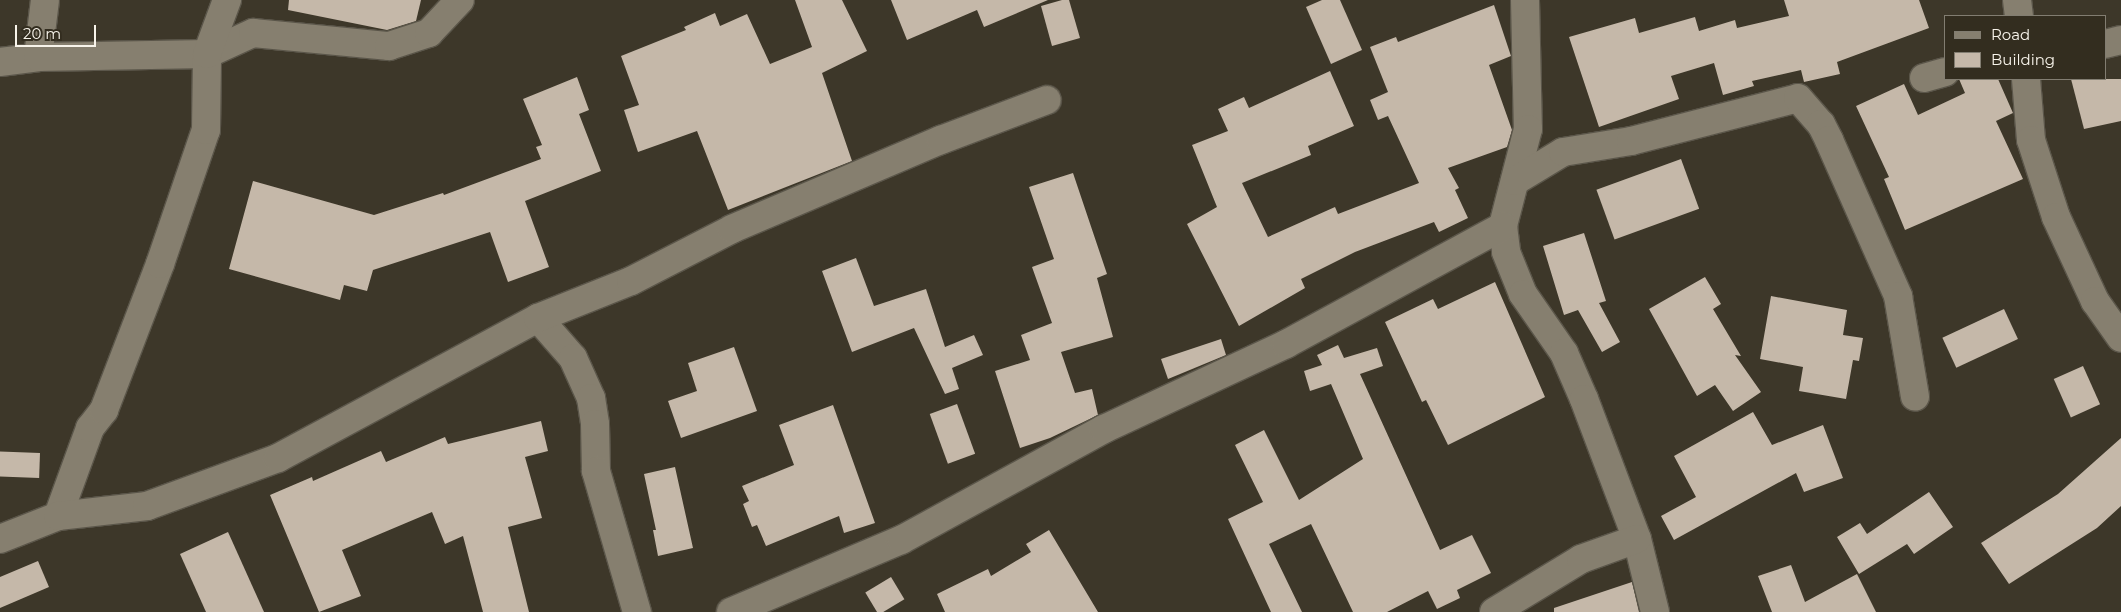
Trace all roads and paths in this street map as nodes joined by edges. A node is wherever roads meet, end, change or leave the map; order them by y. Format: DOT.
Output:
graph roads {
  1 [pos="45,0"];
  2 [pos="227,0"];
  3 [pos="460,0"];
  4 [pos="1525,0"];
  5 [pos="2017,0"];
  6 [pos="2019,15"];
  7 [pos="2121,40"];
  8 [pos="2106,44"];
  9 [pos="207,54"];
  10 [pos="38,56"];
  11 [pos="0,62"];
  12 [pos="2026,80"];
  13 [pos="1047,100"];
  14 [pos="1515,181"];
  15 [pos="1503,226"];
  16 [pos="538,318"];
  17 [pos="2121,338"];
  18 [pos="1915,397"];
  19 [pos="58,516"];
  20 [pos="0,539"];
  21 [pos="1637,539"];
  22 [pos="637,612"];
  23 [pos="732,612"];
  24 [pos="1494,612"];
  25 [pos="1654,612"];
  1 -- 10 [label="street"];
  2 -- 9 [label="street"];
  3 -- 9 [label="street"];
  4 -- 14 [label="street"];
  5 -- 6 [label="street"];
  7 -- 8 [label="street"];
  9 -- 10 [label="street"];
  9 -- 19 [label="street"];
  10 -- 11 [label="street"];
  12 -- 17 [label="street"];
  13 -- 16 [label="street"];
  14 -- 15 [label="street"];
  14 -- 18 [label="street"];
  15 -- 21 [label="street"];
  15 -- 23 [label="street"];
  16 -- 19 [label="street"];
  16 -- 22 [label="street"];
  19 -- 20 [label="street"];
  21 -- 24 [label="street"];
  21 -- 25 [label="street"];
}
